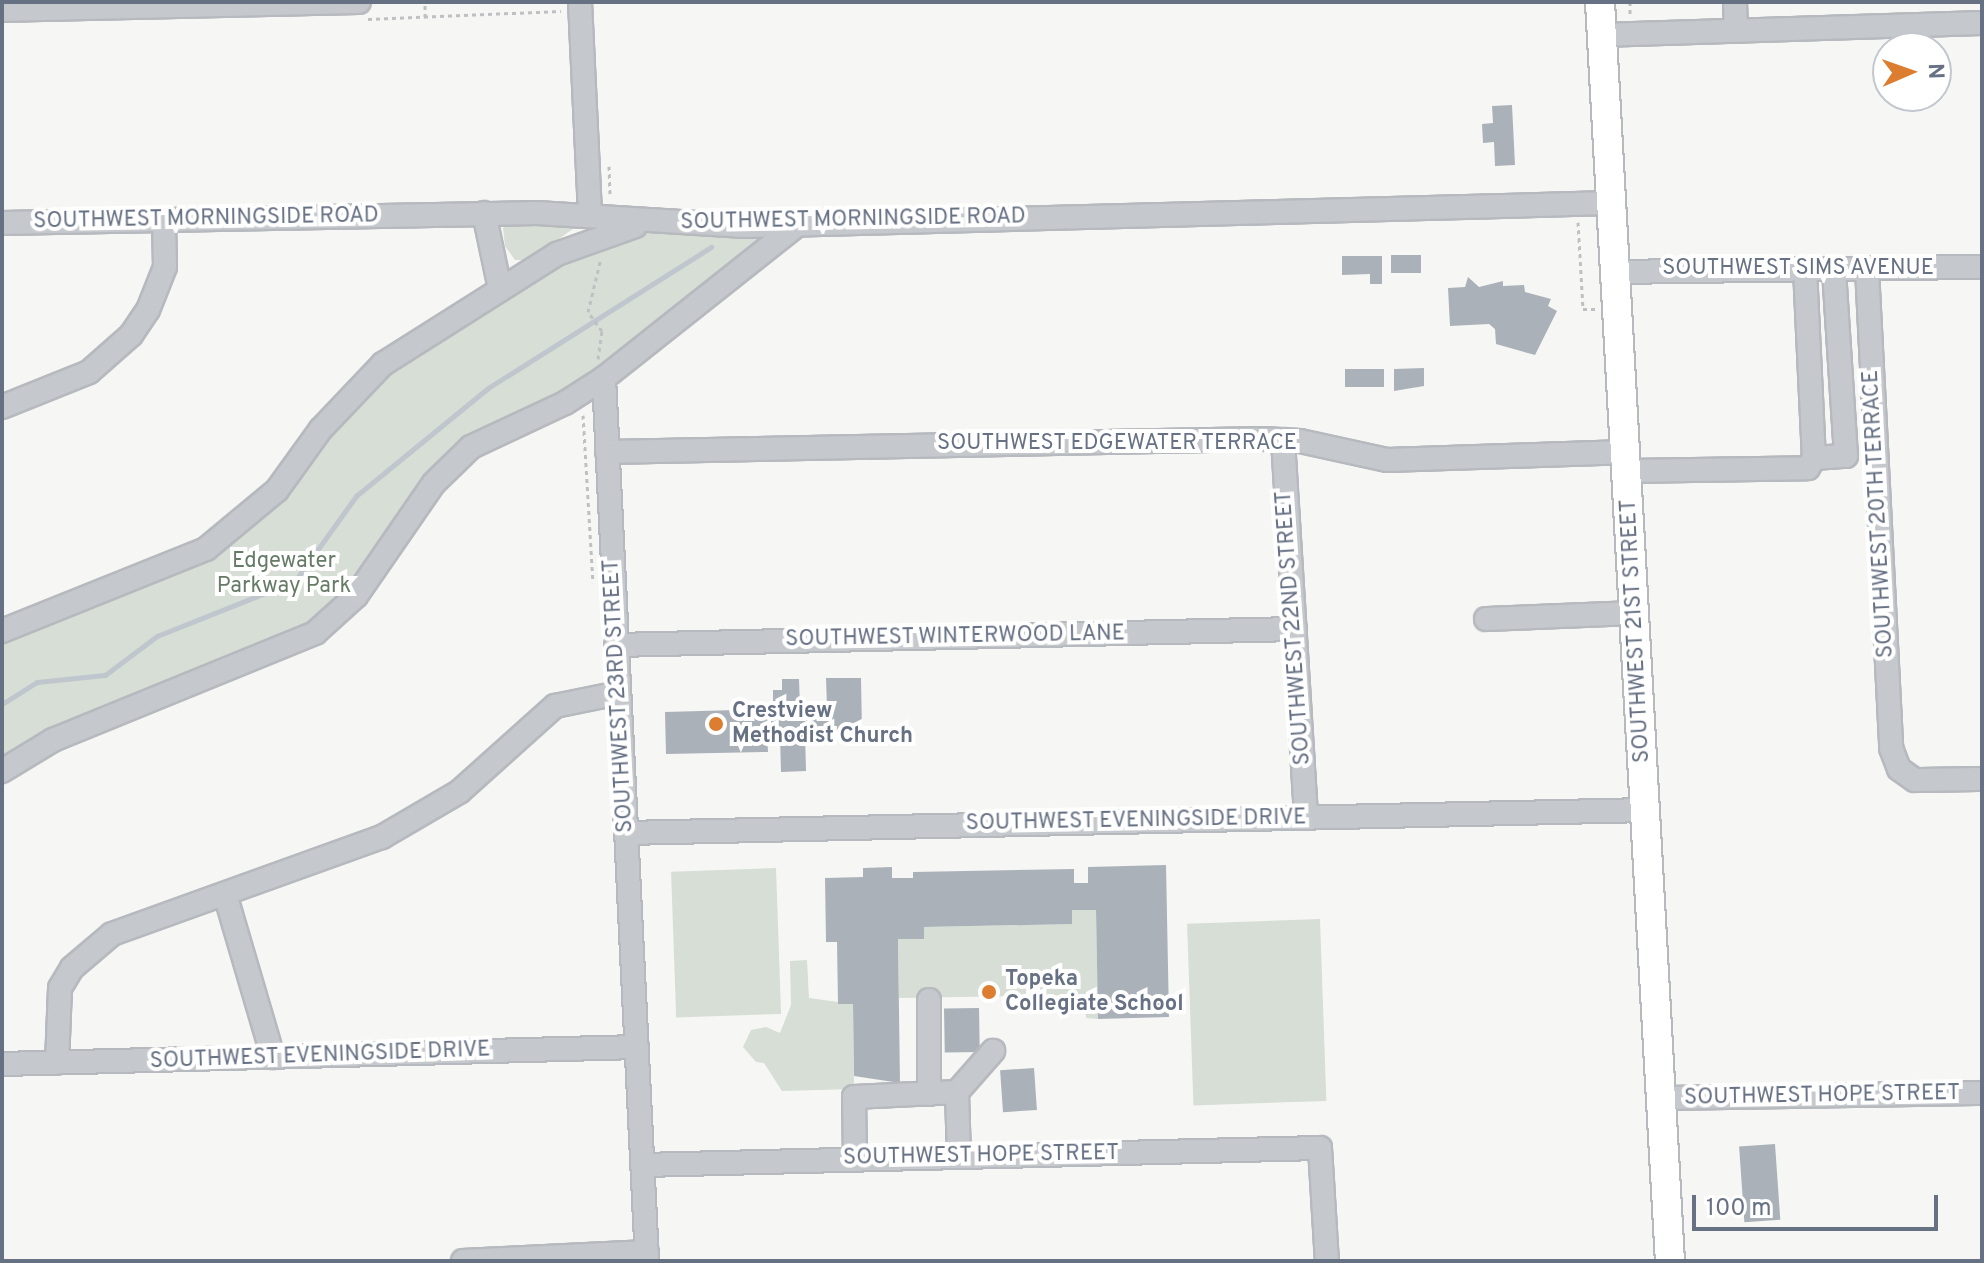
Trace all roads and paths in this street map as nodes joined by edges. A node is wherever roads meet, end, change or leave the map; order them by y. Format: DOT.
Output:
graph roads {
  1 [pos="359,2"];
  2 [pos="425,2"];
  3 [pos="580,2"];
  4 [pos="1600,2"];
  5 [pos="1735,2"];
  6 [pos="2,10"];
  7 [pos="425,17"];
  8 [pos="1982,23"];
  9 [pos="1736,31"];
  10 [pos="1601,35"];
  11 [pos="1609,203"];
  12 [pos="1578,204"];
  13 [pos="484,213"];
  14 [pos="590,216"];
  15 [pos="164,220"];
  16 [pos="647,220"];
  17 [pos="2,223"];
  18 [pos="798,224"];
  19 [pos="603,249"];
  20 [pos="1982,267"];
  21 [pos="1805,269"];
  22 [pos="1834,269"];
  23 [pos="1867,269"];
  24 [pos="1615,272"];
  25 [pos="500,289"];
  26 [pos="1583,309"];
  27 [pos="601,370"];
  28 [pos="2,407"];
  29 [pos="583,413"];
  30 [pos="1283,440"];
  31 [pos="607,452"];
  32 [pos="1814,458"];
  33 [pos="1626,462"];
  34 [pos="594,589"];
  35 [pos="1635,613"];
  36 [pos="1486,619"];
  37 [pos="1295,629"];
  38 [pos="2,631"];
  39 [pos="616,645"];
  40 [pos="619,693"];
  41 [pos="2,771"];
  42 [pos="1982,779"];
  43 [pos="1646,810"];
  44 [pos="1306,816"];
  45 [pos="626,833"];
  46 [pos="225,894"];
  47 [pos="929,1000"];
  48 [pos="637,1047"];
  49 [pos="993,1051"];
  50 [pos="273,1057"];
  51 [pos="57,1063"];
  52 [pos="2,1064"];
  53 [pos="957,1092"];
  54 [pos="1982,1093"];
  55 [pos="929,1094"];
  56 [pos="1662,1098"];
  57 [pos="959,1157"];
  58 [pos="855,1159"];
  59 [pos="643,1165"];
  60 [pos="647,1257"];
  61 [pos="463,1261"];
  62 [pos="1327,1261"];
  63 [pos="1670,1261"];
  1 -- 6 [label="street"];
  2 -- 7 [label="path"];
  3 -- 14 [label="street"];
  4 -- 10 [label="main road, SOUTHWEST 21ST STREET"];
  5 -- 9 [label="street"];
  8 -- 9 [label="street"];
  9 -- 10 [label="street"];
  10 -- 11 [label="main road, SOUTHWEST 21ST STREET"];
  11 -- 12 [label="street, SOUTHWEST MORNINGSIDE ROAD"];
  11 -- 24 [label="main road, SOUTHWEST 21ST STREET"];
  12 -- 18 [label="street, SOUTHWEST MORNINGSIDE ROAD"];
  12 -- 26 [label="path"];
  13 -- 14 [label="street, SOUTHWEST MORNINGSIDE ROAD"];
  13 -- 15 [label="street, SOUTHWEST MORNINGSIDE ROAD"];
  13 -- 25 [label="street"];
  14 -- 16 [label="street, SOUTHWEST MORNINGSIDE ROAD"];
  15 -- 17 [label="street, SOUTHWEST MORNINGSIDE ROAD"];
  15 -- 28 [label="street"];
  16 -- 18 [label="street, SOUTHWEST MORNINGSIDE ROAD"];
  16 -- 25 [label="street"];
  18 -- 27 [label="street"];
  19 -- 27 [label="path"];
  20 -- 23 [label="street, SOUTHWEST SIMS AVENUE"];
  21 -- 22 [label="street, SOUTHWEST SIMS AVENUE"];
  21 -- 24 [label="street, SOUTHWEST SIMS AVENUE"];
  21 -- 32 [label="street"];
  22 -- 23 [label="street, SOUTHWEST SIMS AVENUE"];
  22 -- 32 [label="street"];
  23 -- 42 [label="street, SOUTHWEST 20TH TERRACE"];
  24 -- 33 [label="main road, SOUTHWEST 21ST STREET"];
  25 -- 38 [label="street"];
  27 -- 31 [label="street, SOUTHWEST 23RD STREET"];
  27 -- 41 [label="street"];
  29 -- 34 [label="path"];
  30 -- 31 [label="street, SOUTHWEST EDGEWATER TERRACE"];
  30 -- 33 [label="street, SOUTHWEST EDGEWATER TERRACE"];
  30 -- 37 [label="street, SOUTHWEST 22ND STREET"];
  31 -- 39 [label="street, SOUTHWEST 23RD STREET"];
  32 -- 33 [label="street, SOUTHWEST EDGEWATER TERRACE"];
  33 -- 35 [label="main road, SOUTHWEST 21ST STREET"];
  35 -- 36 [label="street"];
  35 -- 43 [label="main road, SOUTHWEST 21ST STREET"];
  37 -- 39 [label="street, SOUTHWEST WINTERWOOD LANE"];
  37 -- 44 [label="street, SOUTHWEST 22ND STREET"];
  39 -- 40 [label="street, SOUTHWEST 23RD STREET"];
  40 -- 45 [label="street, SOUTHWEST 23RD STREET"];
  40 -- 46 [label="street"];
  43 -- 44 [label="street, SOUTHWEST EVENINGSIDE DRIVE"];
  43 -- 56 [label="main road, SOUTHWEST 21ST STREET"];
  44 -- 45 [label="street, SOUTHWEST EVENINGSIDE DRIVE"];
  45 -- 48 [label="street, SOUTHWEST 23RD STREET"];
  46 -- 50 [label="street"];
  46 -- 51 [label="street"];
  47 -- 55 [label="street"];
  48 -- 50 [label="street, SOUTHWEST EVENINGSIDE DRIVE"];
  48 -- 59 [label="street, SOUTHWEST 23RD STREET"];
  49 -- 53 [label="street"];
  50 -- 51 [label="street, SOUTHWEST EVENINGSIDE DRIVE"];
  51 -- 52 [label="street, SOUTHWEST EVENINGSIDE DRIVE"];
  53 -- 55 [label="street"];
  53 -- 57 [label="street"];
  54 -- 56 [label="street, SOUTHWEST HOPE STREET"];
  55 -- 58 [label="street"];
  56 -- 63 [label="main road, SOUTHWEST 21ST STREET"];
  57 -- 58 [label="street, SOUTHWEST HOPE STREET"];
  57 -- 62 [label="street, SOUTHWEST HOPE STREET"];
  58 -- 59 [label="street, SOUTHWEST HOPE STREET"];
  59 -- 60 [label="street, SOUTHWEST 23RD STREET"];
  60 -- 61 [label="street"];
}
